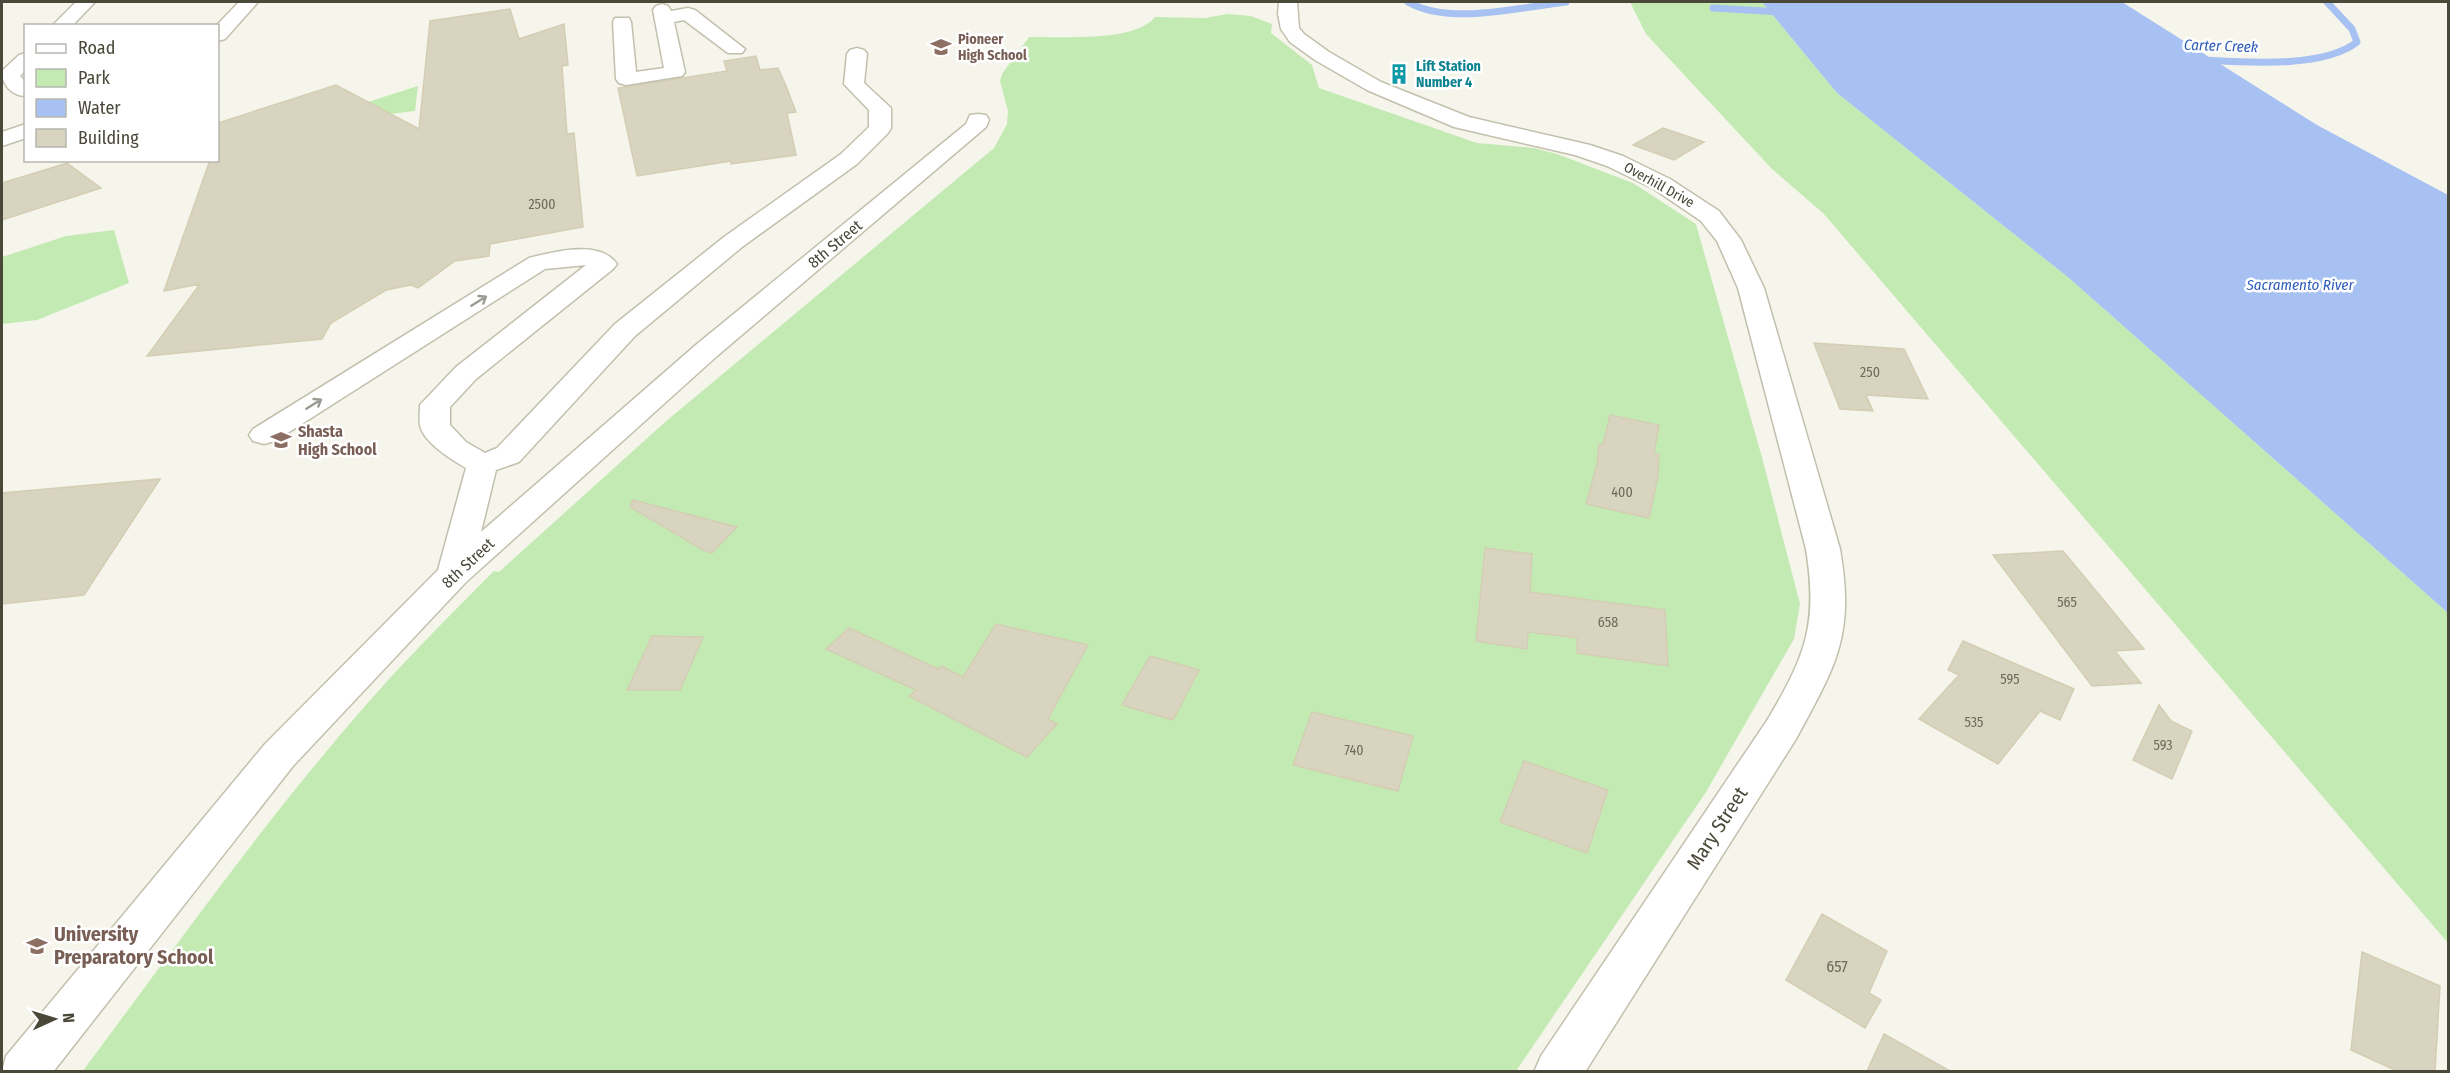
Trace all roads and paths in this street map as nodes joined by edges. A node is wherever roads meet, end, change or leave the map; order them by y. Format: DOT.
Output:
graph roads {
  1 [pos="86,2"];
  2 [pos="249,2"];
  3 [pos="1288,2"];
  4 [pos="622,22"];
  5 [pos="63,24"];
  6 [pos="219,34"];
  7 [pos="735,49"];
  8 [pos="857,54"];
  9 [pos="24,61"];
  10 [pos="16,92"];
  11 [pos="978,120"];
  12 [pos="24,131"];
  13 [pos="2,140"];
  14 [pos="264,435"];
  15 [pos="482,464"];
  16 [pos="1827,568"];
  17 [pos="454,574"];
  18 [pos="23,1071"];
  19 [pos="1558,1071"];
  1 -- 5 [label="street"];
  2 -- 6 [label="street"];
  3 -- 16 [label="street, Overhill Drive"];
  4 -- 7 [label="street"];
  8 -- 15 [label="street"];
  9 -- 10 [label="street"];
  11 -- 17 [label="street, 8th Street"];
  12 -- 13 [label="street"];
  14 -- 15 [label="street, one-way"];
  15 -- 17 [label="street"];
  16 -- 19 [label="street, Mary Street"];
  17 -- 18 [label="street, 8th Street"];
}
